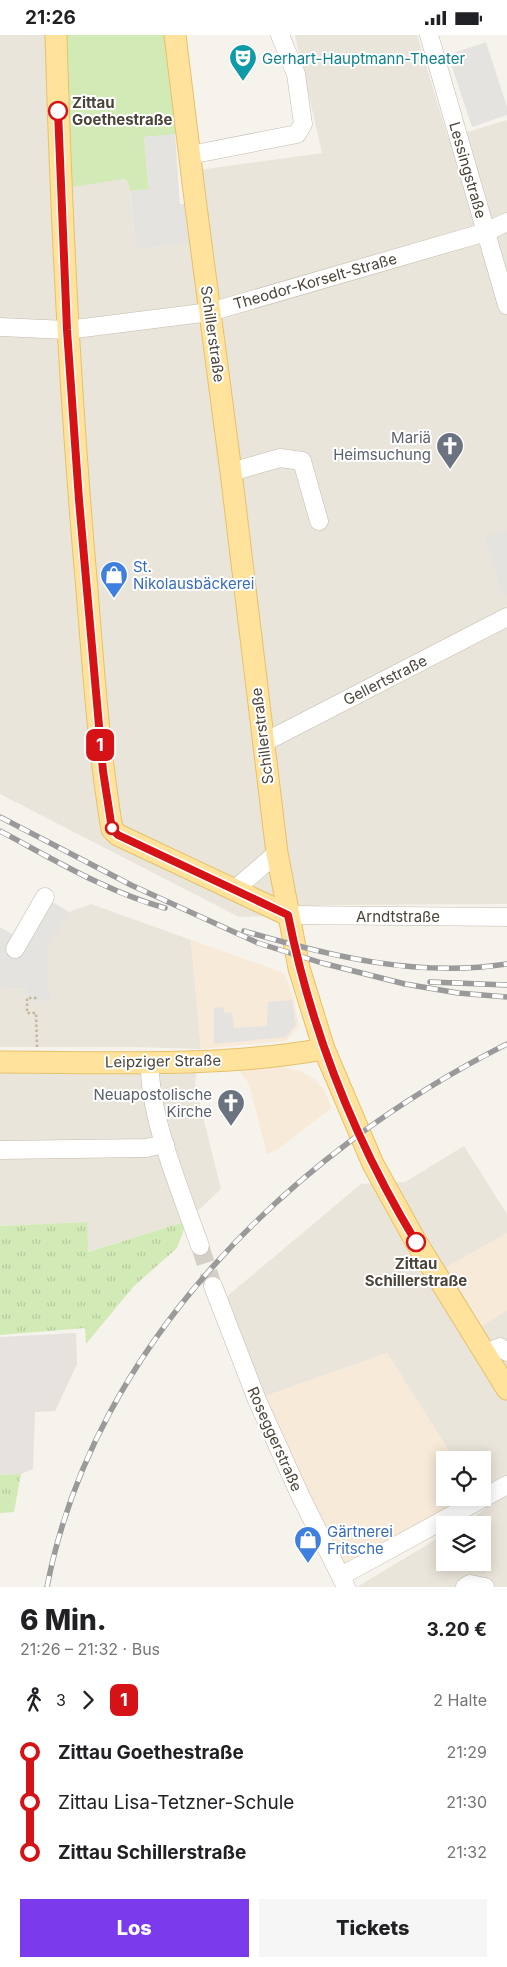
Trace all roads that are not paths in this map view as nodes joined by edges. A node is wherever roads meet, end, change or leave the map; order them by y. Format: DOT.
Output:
graph roads {
  1 [pos="56,35"];
  2 [pos="176,35"];
  3 [pos="280,35"];
  4 [pos="429,35"];
  5 [pos="190,155"];
  6 [pos="507,222"];
  7 [pos="486,231"];
  8 [pos="507,305"];
  9 [pos="210,312"];
  10 [pos="0,327"];
  11 [pos="67,330"];
  12 [pos="231,472"];
  13 [pos="319,521"];
  14 [pos="507,617"];
  15 [pos="263,743"];
  16 [pos="277,853"];
  17 [pos="234,891"];
  18 [pos="45,897"];
  19 [pos="288,915"];
  20 [pos="507,917"];
  21 [pos="15,949"];
  22 [pos="324,1049"];
  23 [pos="0,1062"];
  24 [pos="150,1062"];
  25 [pos="165,1144"];
  26 [pos="0,1150"];
  27 [pos="200,1246"];
  28 [pos="214,1286"];
  29 [pos="507,1352"];
  30 [pos="485,1353"];
  31 [pos="507,1389"];
  32 [pos="507,1485"];
  33 [pos="343,1582"];
  34 [pos="465,1587"];
  35 [pos="485,1587"];
  1 -- 11 [label="main road"];
  2 -- 5 [label="main road, Schillerstraße"];
  3 -- 5 [label="street"];
  4 -- 7 [label="street, Lessingstraße"];
  5 -- 9 [label="main road, Schillerstraße"];
  6 -- 7 [label="street, Theodor-Korselt-Straße"];
  7 -- 8 [label="street, Lessingstraße"];
  7 -- 9 [label="street, Theodor-Korselt-Straße"];
  9 -- 11 [label="street, Theodor-Korselt-Straße"];
  9 -- 12 [label="main road, Schillerstraße"];
  10 -- 11 [label="street, Theodor-Korselt-Straße"];
  11 -- 17 [label="main road"];
  12 -- 13 [label="street"];
  12 -- 15 [label="main road, Schillerstraße"];
  14 -- 15 [label="street, Gellertstraße"];
  15 -- 16 [label="main road, Schillerstraße"];
  16 -- 17 [label="street"];
  16 -- 19 [label="main road, Schillerstraße"];
  17 -- 19 [label="main road"];
  18 -- 21 [label="street"];
  19 -- 20 [label="street, Arndtstraße"];
  19 -- 22 [label="main road, Schillerstraße"];
  22 -- 24 [label="main road, Leipziger Straße"];
  22 -- 30 [label="main road, Schillerstraße"];
  23 -- 24 [label="main road, Leipziger Straße"];
  24 -- 25 [label="street"];
  25 -- 26 [label="street"];
  25 -- 27 [label="street"];
  28 -- 33 [label="street, Roseggerstraße"];
  29 -- 30 [label="street"];
  30 -- 31 [label="main road, Schillerstraße"];
  32 -- 33 [label="street"];
  34 -- 35 [label="street"];
}
